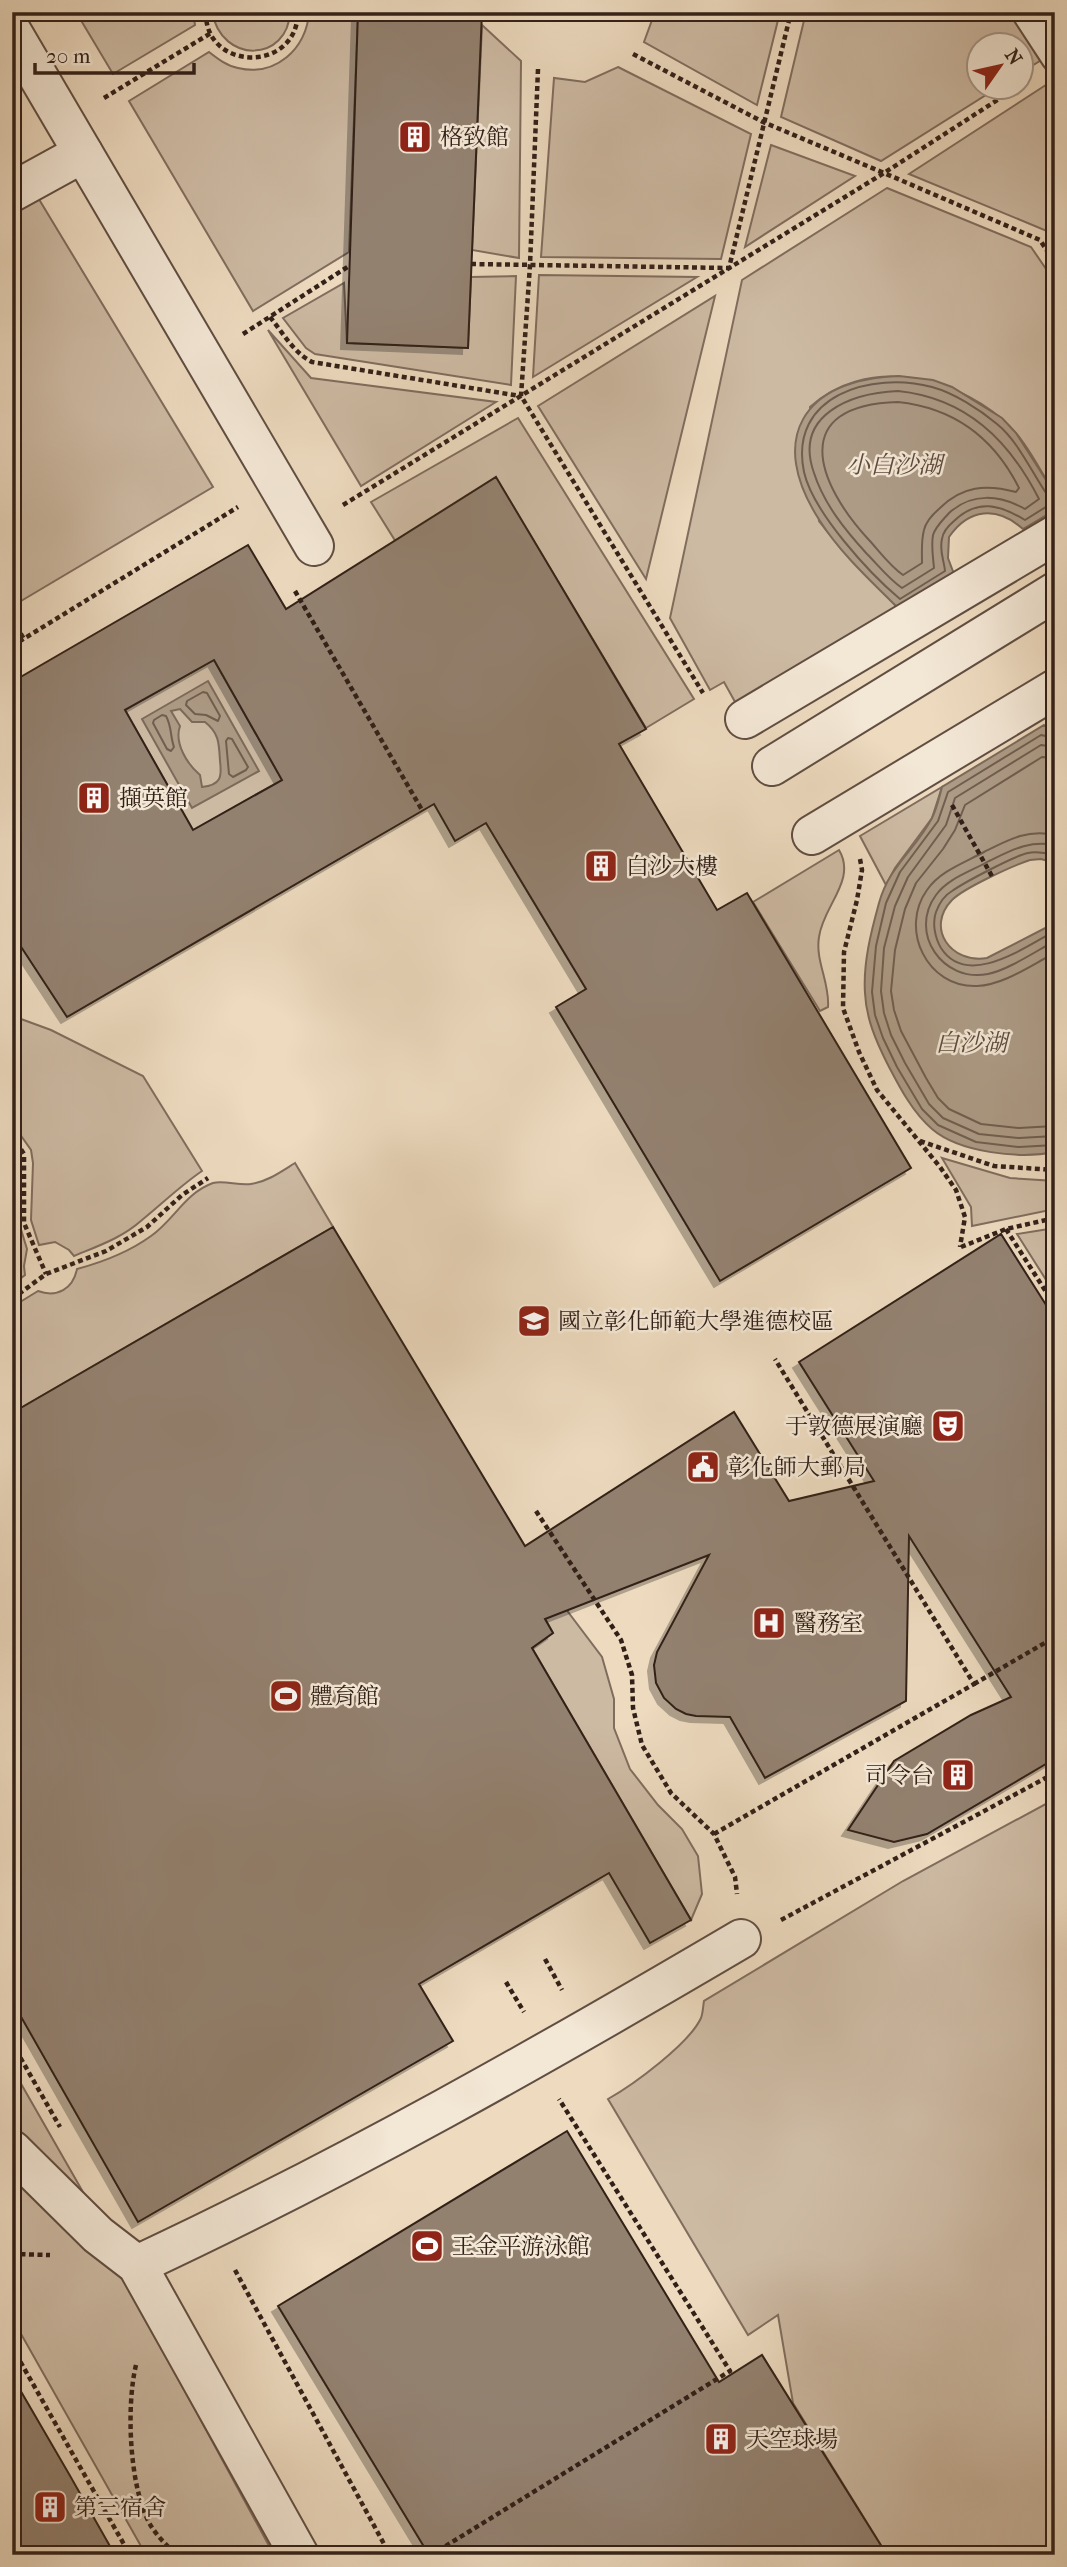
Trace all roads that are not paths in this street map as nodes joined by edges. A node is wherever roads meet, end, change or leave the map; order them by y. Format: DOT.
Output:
graph roads {
  1 [pos="1025,12"];
  2 [pos="12,32"];
  3 [pos="1055,58"];
  4 [pos="74,138"];
  5 [pos="12,192"];
  6 [pos="1055,535"];
  7 [pos="309,537"];
  8 [pos="1055,592"];
  9 [pos="1055,622"];
  10 [pos="1055,689"];
  11 [pos="745,719"];
  12 [pos="812,835"];
  13 [pos="741,1939"];
  14 [pos="12,2150"];
  15 [pos="146,2281"];
  16 [pos="299,2555"];
  1 -- 3 [label="lane"];
  2 -- 4 [label="street"];
  4 -- 5 [label="street"];
  4 -- 7 [label="street"];
  6 -- 11 [label="street"];
  8 -- 9 [label="street"];
  10 -- 12 [label="street"];
  13 -- 15 [label="street"];
  14 -- 15 [label="street"];
  15 -- 16 [label="street"];
}
